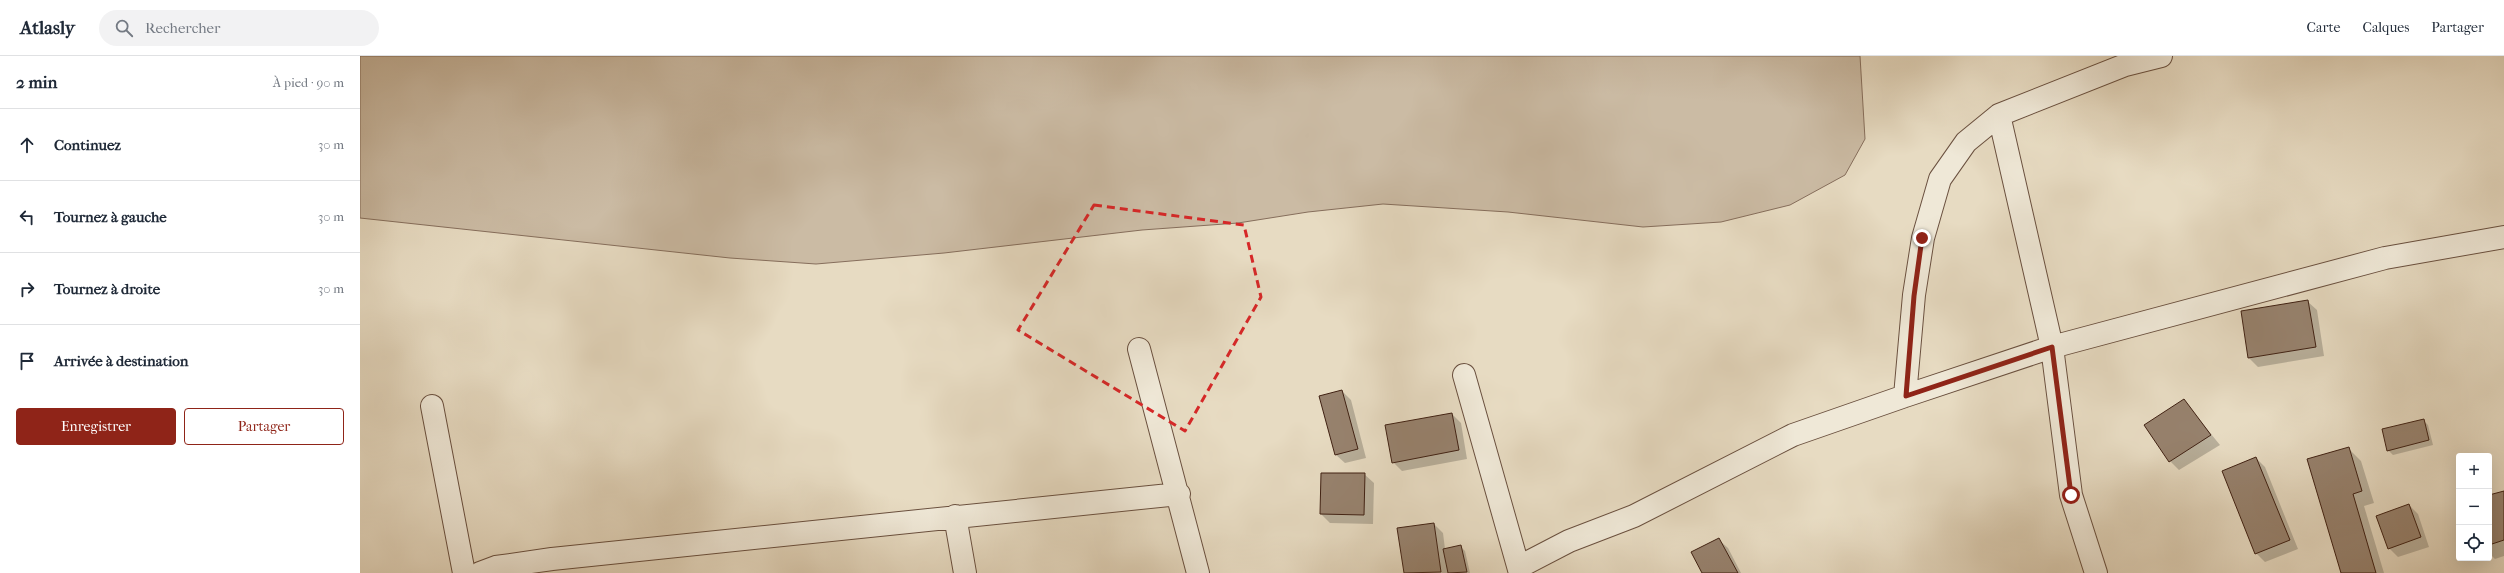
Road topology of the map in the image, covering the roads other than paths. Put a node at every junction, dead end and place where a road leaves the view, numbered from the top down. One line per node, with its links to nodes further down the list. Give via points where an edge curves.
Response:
1 (2161, 56): 2 (street, via 2126,65)
2 (1998, 115): 4 (street); 7 (street, via 1966,142 1940,179 1922,238 1914,296)
3 (2504, 237): 4 (street, via 2385,258)
4 (2052, 347): 7 (street); 16 (street, via 2071,495)
5 (1139, 350): 9 (street)
6 (1464, 375): 11 (street)
7 (1906, 396): 11 (street, via 1793,435 1634,516 1569,541)
8 (432, 406): 12 (street)
9 (1179, 494): 10 (street); 15 (street)
10 (954, 516): 13 (street, via 552,559 496,566); 14 (street)
11 (1519, 570)
12 (464, 573)
13 (480, 573)
14 (966, 573)
15 (1198, 573)
16 (2096, 573)

